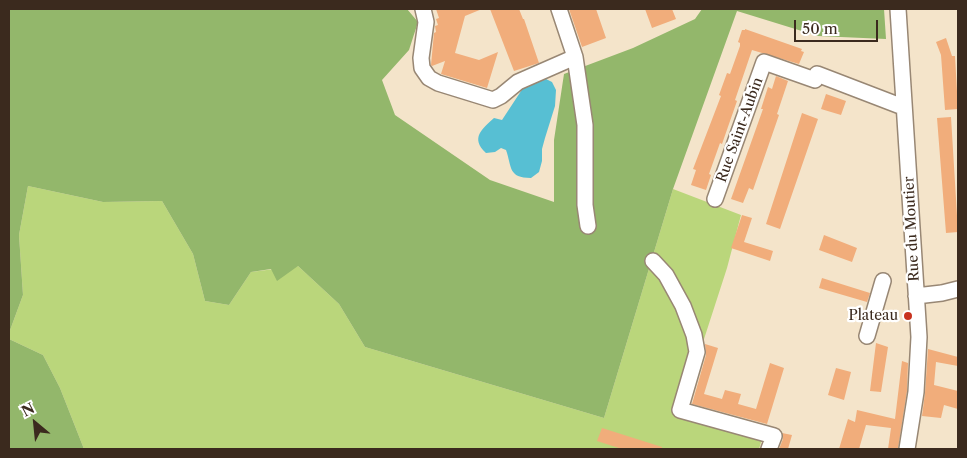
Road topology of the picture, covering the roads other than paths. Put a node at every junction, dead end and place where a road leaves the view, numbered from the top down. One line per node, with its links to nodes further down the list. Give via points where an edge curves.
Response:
1 (423, 9): 4 (street, via 426,22 422,68 429,78 438,83 478,96 494,100 518,82)
2 (559, 9): 4 (street)
3 (898, 9): 5 (street, Rue du Moutier)
4 (575, 57): 7 (street, via 585,125)
5 (903, 107): 6 (street, Rue Saint-Aubin, via 817,74 815,80 764,62); 11 (street, Rue du Moutier)
6 (715, 199)
7 (588, 226)
8 (653, 261): 13 (street, via 666,275 694,335 697,352 680,410)
9 (882, 282): 12 (street)
10 (958, 289): 11 (street)
11 (916, 296): 14 (street, Rue du Moutier, via 918,372)
12 (867, 336)
13 (772, 443)
14 (907, 449)

